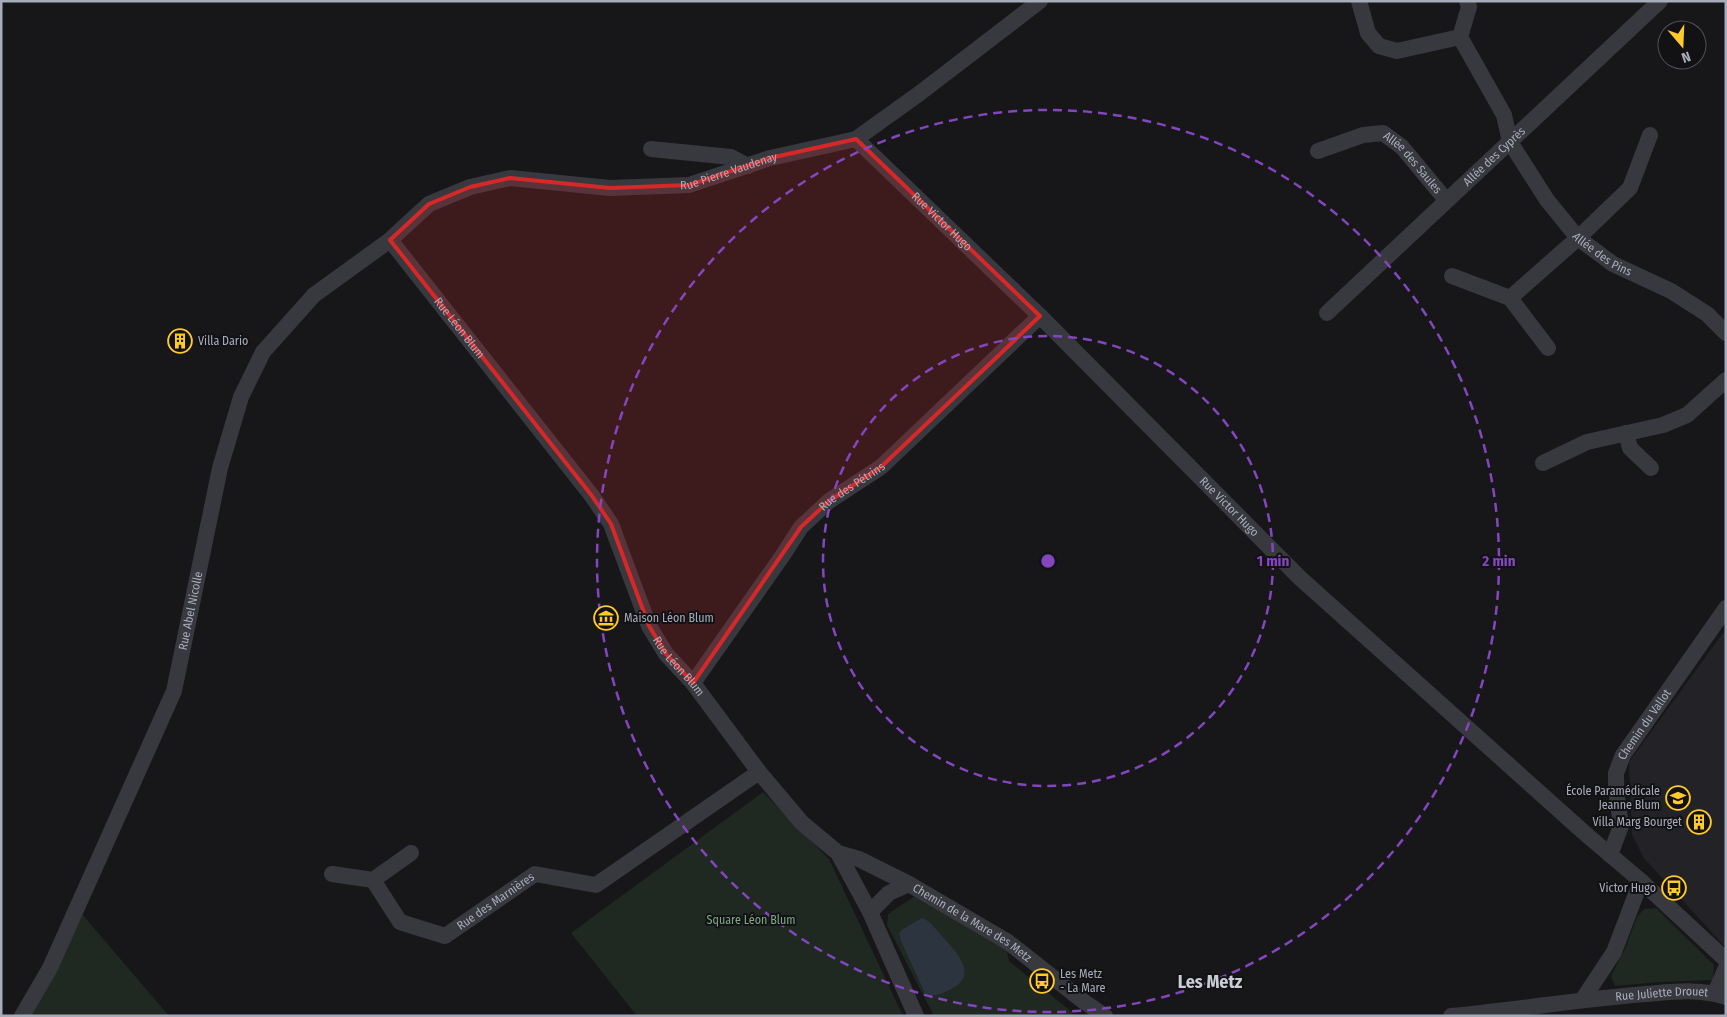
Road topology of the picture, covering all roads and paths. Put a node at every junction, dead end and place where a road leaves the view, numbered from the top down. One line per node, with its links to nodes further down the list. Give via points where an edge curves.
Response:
1 (1040, 1): 7 (street, Rue Pierre Vaudenay)
2 (1359, 1): 5 (street, via 1368,33 1379,46 1397,51)
3 (1467, 1): 5 (street)
4 (1660, 1): 8 (street, Allée des Cyprès)
5 (1460, 37): 8 (street, via 1504,115)
6 (1650, 135): 13 (street, via 1630,188)
7 (856, 139): 11 (street, Rue Pierre Vaudenay); 18 (street, Rue Victor Hugo)
8 (1510, 142): 12 (street, Allée des Cyprès); 13 (street, Allée des Pins, via 1547,200)
9 (651, 149): 11 (street, via 732,157)
10 (1318, 151): 12 (street, Allée des Saules, via 1363,135 1382,134 1402,147)
11 (748, 166): 14 (street, Rue Pierre Vaudenay, via 689,185 610,188 510,178 470,187 428,204)
12 (1446, 200): 17 (street, Allée des Cyprès)
13 (1578, 238): 16 (street); 19 (street, Allée des Pins, via 1613,264 1693,305)
14 (390, 240): 26 (street, Rue Léon Blum, via 592,496 610,524 649,626 666,654); 41 (street, Rue Abel Nicolle, via 314,295 263,352 241,398 220,468 174,691 50,968)
15 (1452, 276): 16 (street)
16 (1510, 298): 20 (street)
17 (1327, 313)
18 (1040, 316): 26 (street, Rue des Pétrins, via 881,467 829,501 801,527); 30 (street, Rue Victor Hugo, via 1300,578)
19 (1726, 333)
20 (1548, 348)
21 (1726, 380): 22 (street, via 1687,415 1663,425)
22 (1626, 433): 23 (street, via 1587,442); 24 (street, via 1630,448)
23 (1543, 463)
24 (1650, 468)
25 (1726, 608): 30 (street, Chemin du Vallot, via 1623,755 1616,773 1621,826)
26 (693, 683): 27 (street, Rue Léon Blum)
27 (759, 772): 29 (street, Rue Léon Blum, via 802,823); 32 (street, Rue des Marnières, via 596,885 535,874 445,936 400,922)
28 (411, 853): 32 (street)
29 (838, 854): 34 (street, Chemin de la Mare des Metz, via 859,859); 35 (street, Rue Léon Blum)
30 (1610, 855): 33 (street, Rue Victor Hugo)
31 (332, 874): 32 (street)
32 (373, 880)
33 (1642, 881): 36 (street, Rue Victor Hugo); 40 (street, via 1614,952)
34 (909, 884): 35 (street, Chemin de la Mare des Metz, via 889,893); 39 (street, Chemin de la Mare des Metz, via 1008,942)
35 (870, 912): 42 (street, Rue Léon Blum)
36 (1726, 960)
37 (1726, 968): 38 (street, Rue Juliette Drouet)
38 (1720, 995): 40 (street, Rue Juliette Drouet, via 1678,992)
39 (1084, 1008): 43 (street, Chemin de la Mare des Metz)
40 (1583, 1008): 44 (street, Rue Juliette Drouet)
41 (22, 1016)
42 (916, 1016)
43 (1105, 1016)
44 (1451, 1016)

